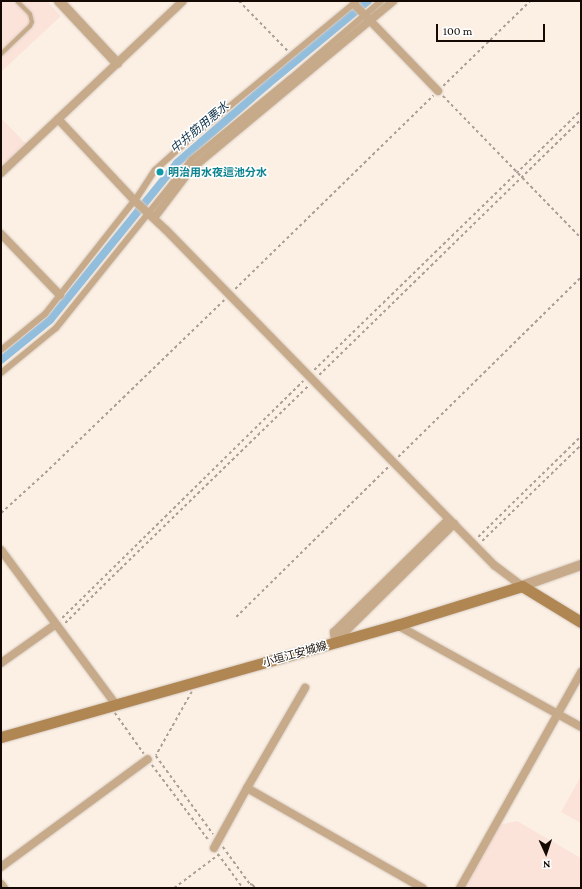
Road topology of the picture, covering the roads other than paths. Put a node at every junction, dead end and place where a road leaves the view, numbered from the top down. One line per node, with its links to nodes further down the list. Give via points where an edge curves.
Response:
1 (17, 1): 9 (lane, via 30,14 32,22)
2 (58, 1): 10 (street)
3 (183, 1): 10 (street)
4 (381, 1): 7 (street)
5 (393, 1): 8 (street)
6 (356, 3): 7 (street); 14 (street, via 155,170)
7 (363, 13): 8 (street); 15 (street, via 297,73 191,160)
8 (370, 20): 11 (street); 15 (street, via 191,169)
9 (1, 54)
10 (117, 63): 12 (street)
11 (438, 91)
12 (58, 119): 13 (street); 14 (street)
13 (1, 173)
14 (136, 202): 15 (street); 19 (street)
15 (149, 214): 21 (street, via 56,328); 22 (street)
16 (1, 226): 18 (street, via 23,250)
17 (1, 234): 18 (street)
18 (21, 255): 19 (street)
19 (60, 295): 20 (street, via 45,314)
20 (1, 350)
21 (1, 373)
22 (452, 522): 25 (street, via 494,565); 29 (street)
23 (1, 550): 28 (street)
24 (581, 565): 25 (street)
25 (522, 586): 26 (main road); 27 (main road, 小垣江安城線)
26 (581, 622)
27 (397, 625): 29 (main road, 小垣江安城線); 34 (street)
28 (58, 626): 30 (street); 33 (street)
29 (335, 642): 33 (main road, 小垣江安城線)
30 (1, 663)
31 (581, 672): 34 (street)
32 (305, 688): 38 (street)
33 (113, 706): 36 (main road, 小垣江安城線)
34 (558, 714): 35 (street); 44 (street)
35 (581, 727)
36 (1, 737)
37 (148, 759): 40 (street)
38 (246, 788): 39 (street); 43 (street)
39 (216, 847)
40 (1, 867)
41 (1, 884): 42 (street)
42 (4, 888)
43 (422, 888)
44 (460, 888)

